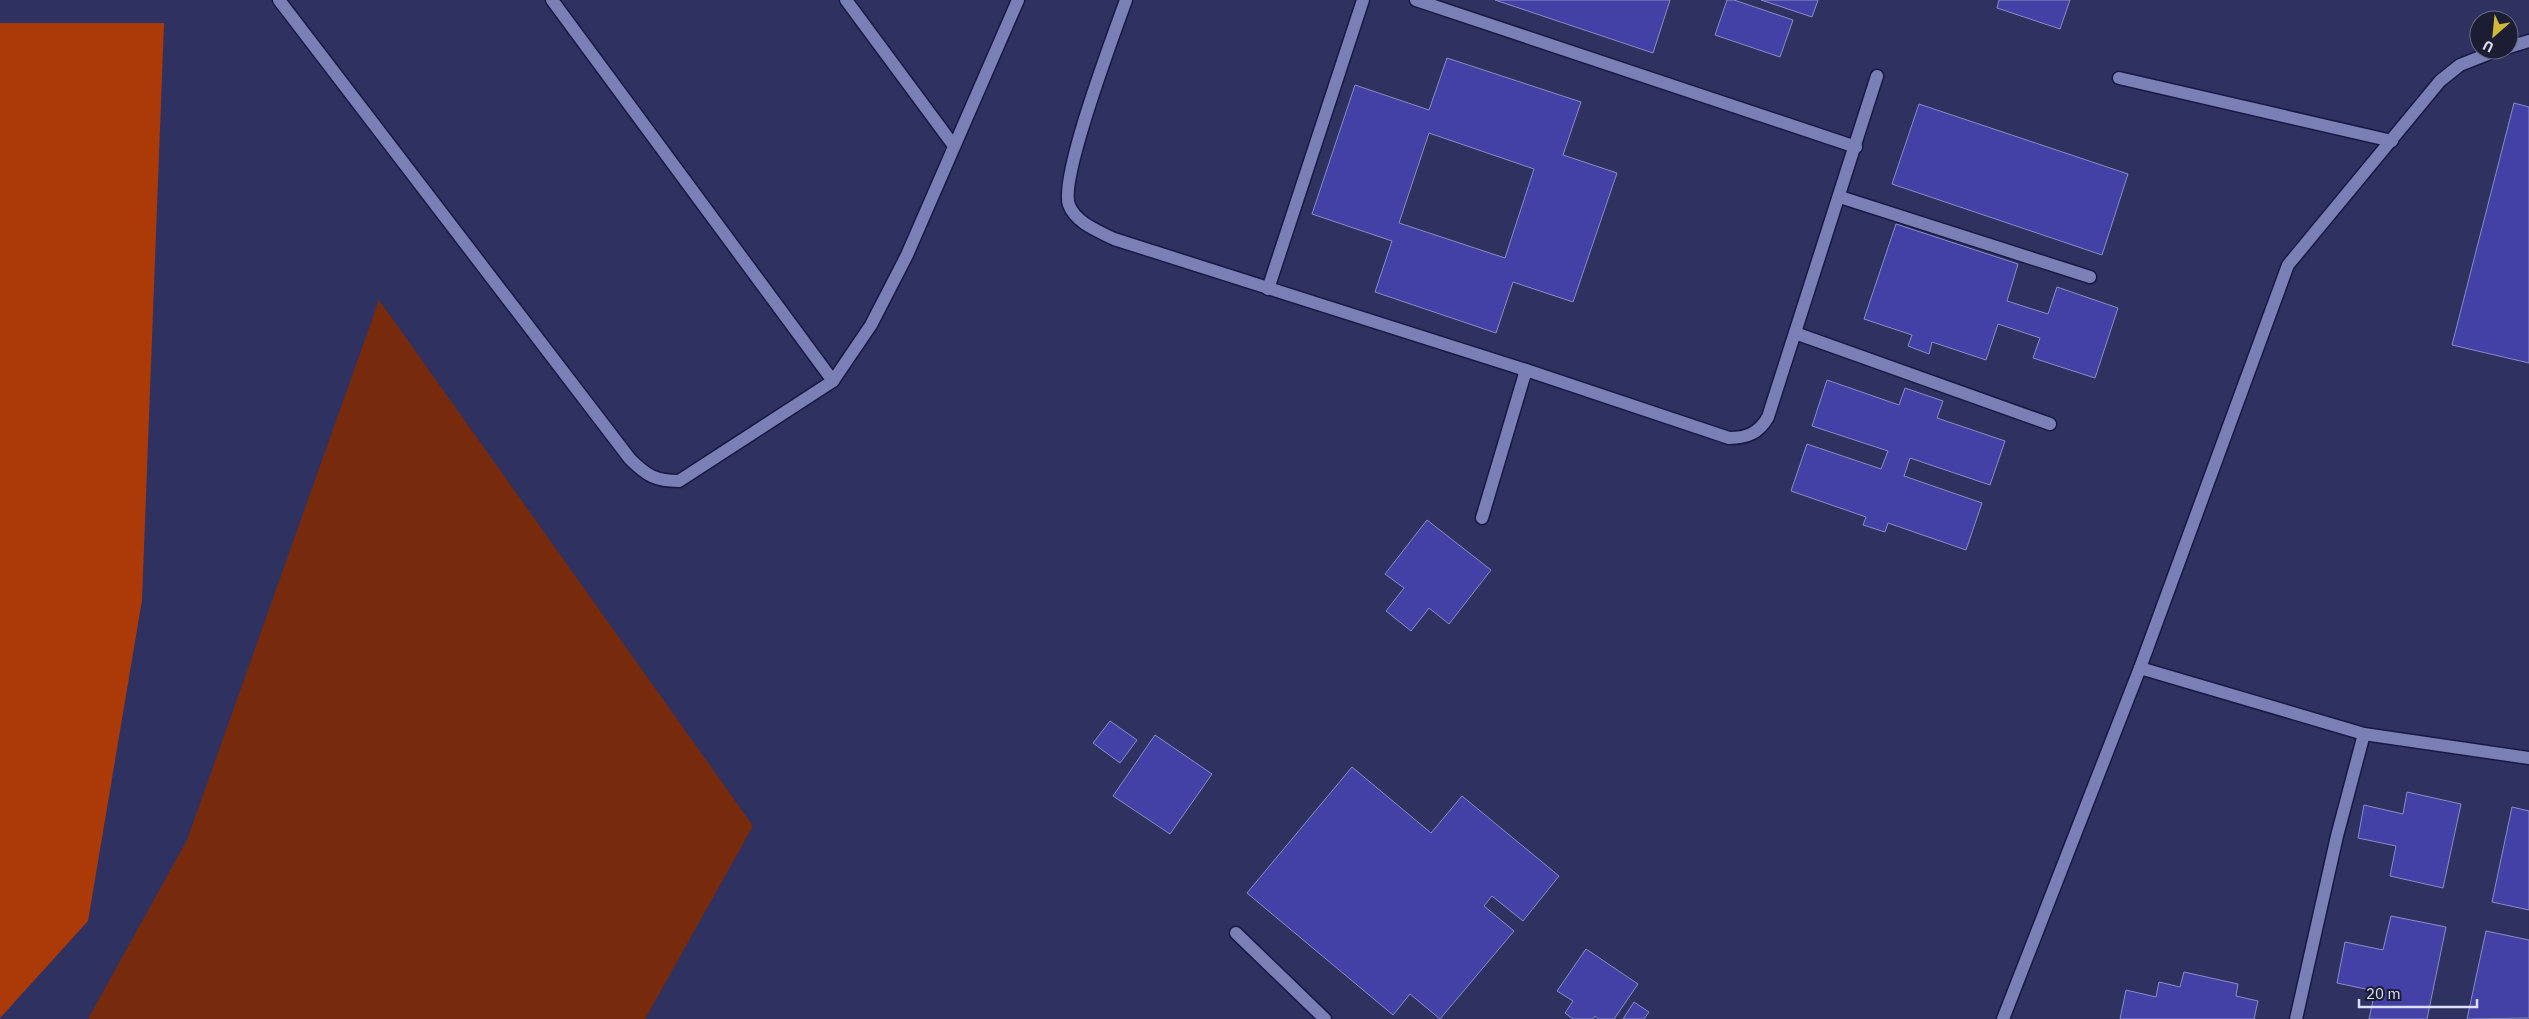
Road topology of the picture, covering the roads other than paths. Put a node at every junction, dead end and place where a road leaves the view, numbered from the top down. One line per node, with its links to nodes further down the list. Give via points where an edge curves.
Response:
1 (279, 0): 19 (street, via 624,452 643,472 662,481 679,481)
2 (552, 0): 19 (street)
3 (846, 0): 12 (street)
4 (1018, 0): 12 (street)
5 (1126, 0): 16 (street, via 1077,146 1069,179 1069,205 1084,224 1114,239)
6 (1363, 0): 16 (street)
7 (1416, 0): 13 (street)
8 (2473, 60): 11 (street, via 2460,65 2440,81)
9 (1877, 76): 13 (street)
10 (2119, 78): 11 (street)
11 (2392, 141): 22 (street, via 2288,265)
12 (954, 146): 19 (street, via 907,255 871,325)
13 (1856, 147): 14 (street)
14 (1840, 197): 15 (street); 17 (street)
15 (2090, 277)
16 (1268, 289): 18 (street)
17 (1795, 333): 18 (street, via 1764,425 1742,438 1716,435); 20 (street)
18 (1526, 370): 21 (street)
19 (833, 381)
20 (2050, 424)
21 (1482, 518)
22 (2140, 668): 23 (street); 27 (street)
23 (2364, 734): 24 (street); 28 (street, via 2337,836)
24 (2529, 758)
25 (1236, 933): 26 (street)
26 (1325, 1019)
27 (2003, 1019)
28 (2296, 1019)

